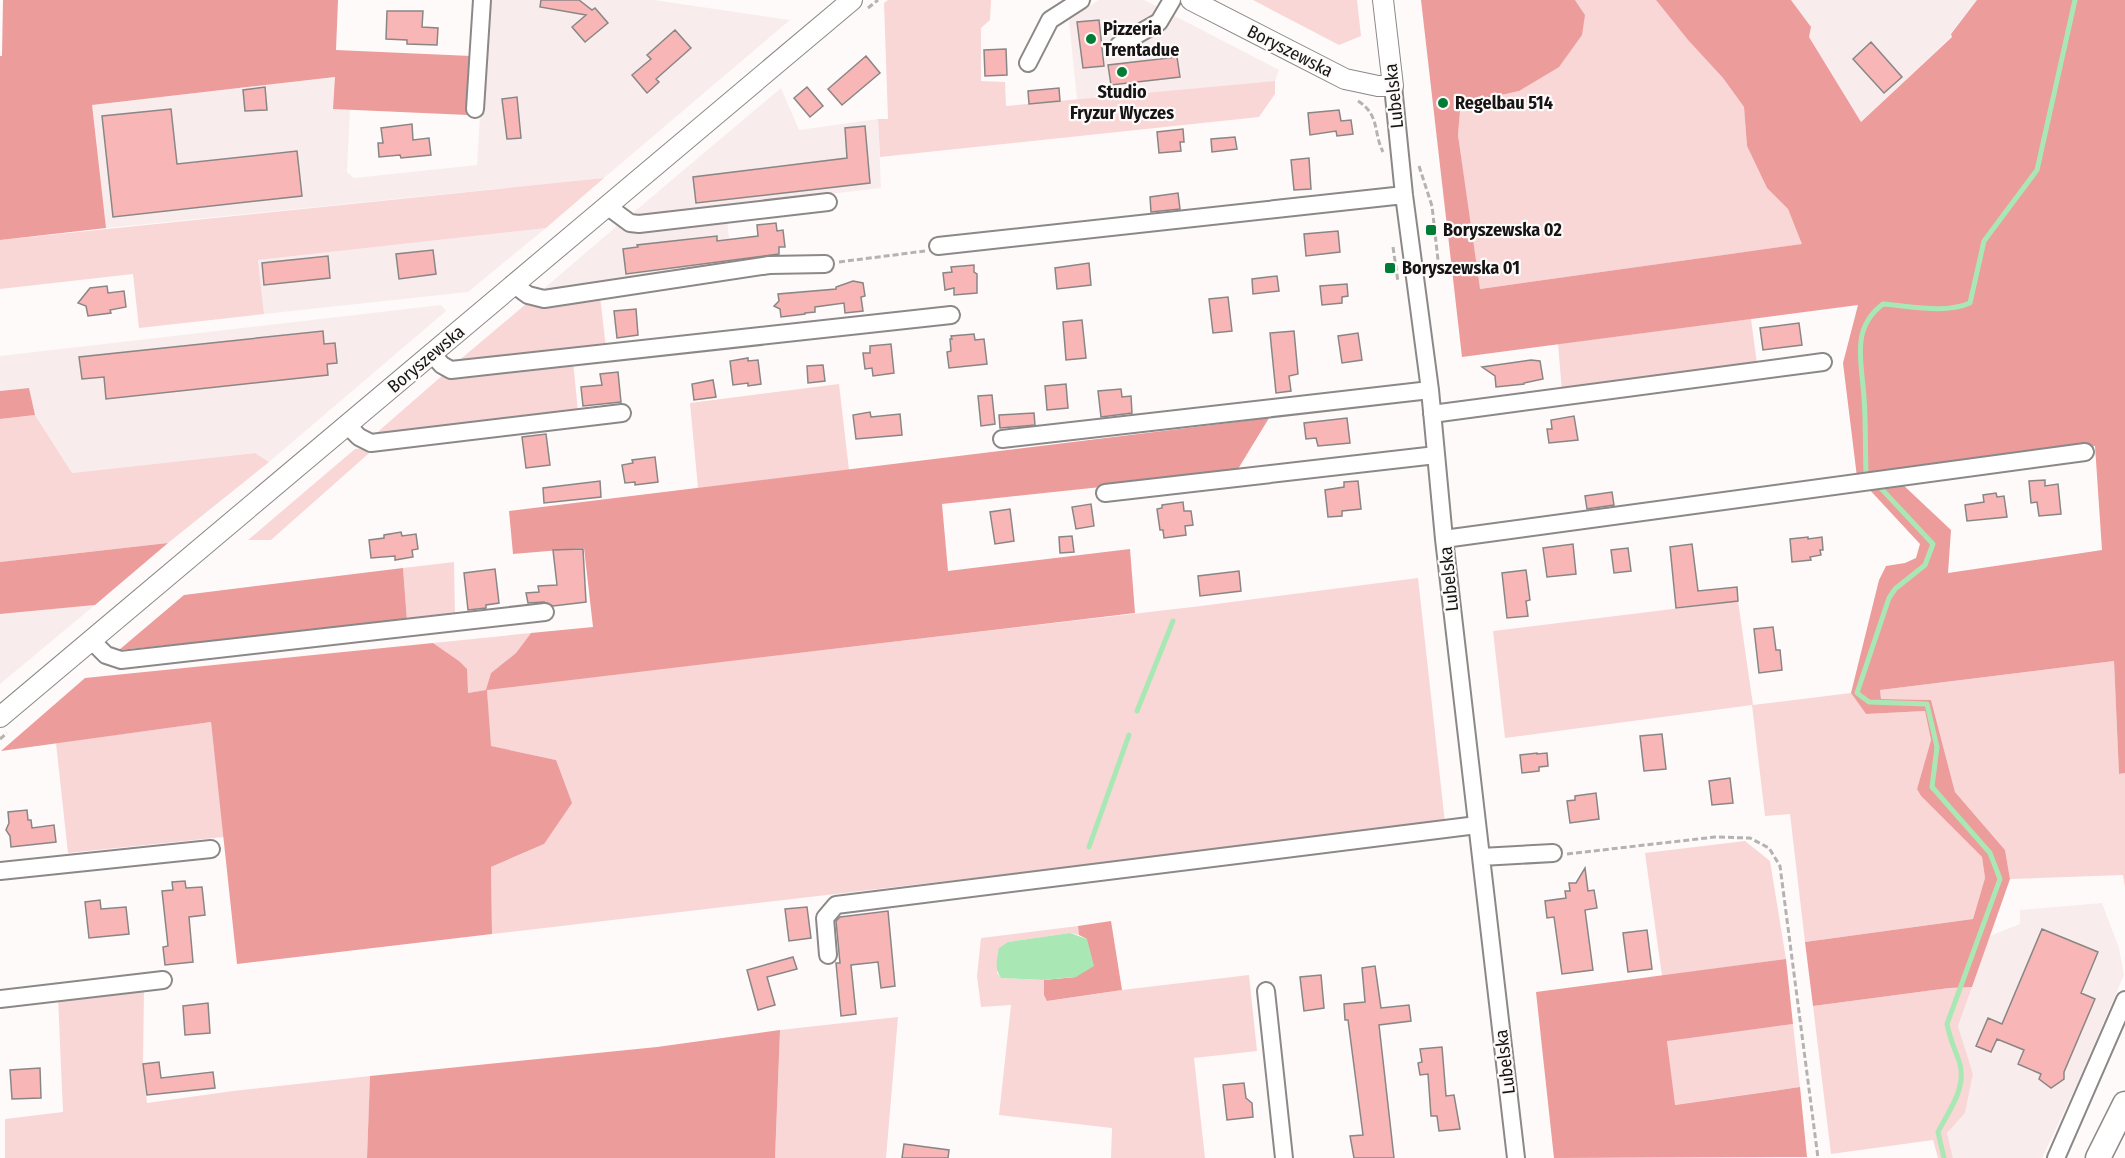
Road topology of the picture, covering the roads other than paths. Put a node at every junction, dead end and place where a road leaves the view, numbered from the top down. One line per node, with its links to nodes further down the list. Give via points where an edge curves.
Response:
1 (482, 0): 10 (street)
2 (852, 0): 13 (main road, Boryszewska)
3 (1081, 0): 8 (street, via 1050,20)
4 (1172, 0): 7 (street, via 1159,22)
5 (1191, 0): 9 (main road, Boryszewska, via 1345,79)
6 (1383, 0): 9 (main road, Lubelska)
7 (1119, 45)
8 (1028, 63)
9 (1393, 86): 11 (street, Lubelska)
10 (475, 109)
11 (1404, 195): 14 (street); 20 (street, Lubelska)
12 (828, 202): 13 (street, via 639,224)
13 (607, 206): 16 (main road, Boryszewska)
14 (938, 246)
15 (825, 264): 16 (street, via 769,265 544,299 528,295)
16 (513, 284): 18 (main road, Boryszewska)
17 (951, 315): 18 (street, via 451,370)
18 (432, 354): 23 (main road, Boryszewska)
19 (1823, 362): 22 (street)
20 (1430, 390): 22 (street, Lubelska); 24 (street)
21 (622, 413): 23 (street, via 371,443)
22 (1432, 414): 26 (street, Lubelska)
23 (347, 425): 30 (main road, Boryszewska)
24 (1002, 439)
25 (2085, 452): 28 (street)
26 (1436, 455): 27 (street); 28 (street, Lubelska)
27 (1105, 493)
28 (1444, 538): 32 (street, Lubelska)
29 (545, 612): 30 (street, via 121,660 106,655)
30 (91, 640): 31 (main road, Boryszewska)
31 (0, 717)
32 (1477, 825): 35 (street, Lubelska); 37 (street, via 836,905 825,918)
33 (211, 849): 36 (street)
34 (1553, 853): 35 (street)
35 (1481, 857): 44 (street, Lubelska)
36 (0, 871)
37 (828, 955)
38 (162, 980): 40 (street)
39 (1266, 991): 43 (street)
40 (0, 999)
41 (2125, 1000): 45 (street)
42 (2125, 1104): 46 (highway)
43 (1284, 1158)
44 (1516, 1158)
45 (2056, 1158)
46 (2098, 1158)

